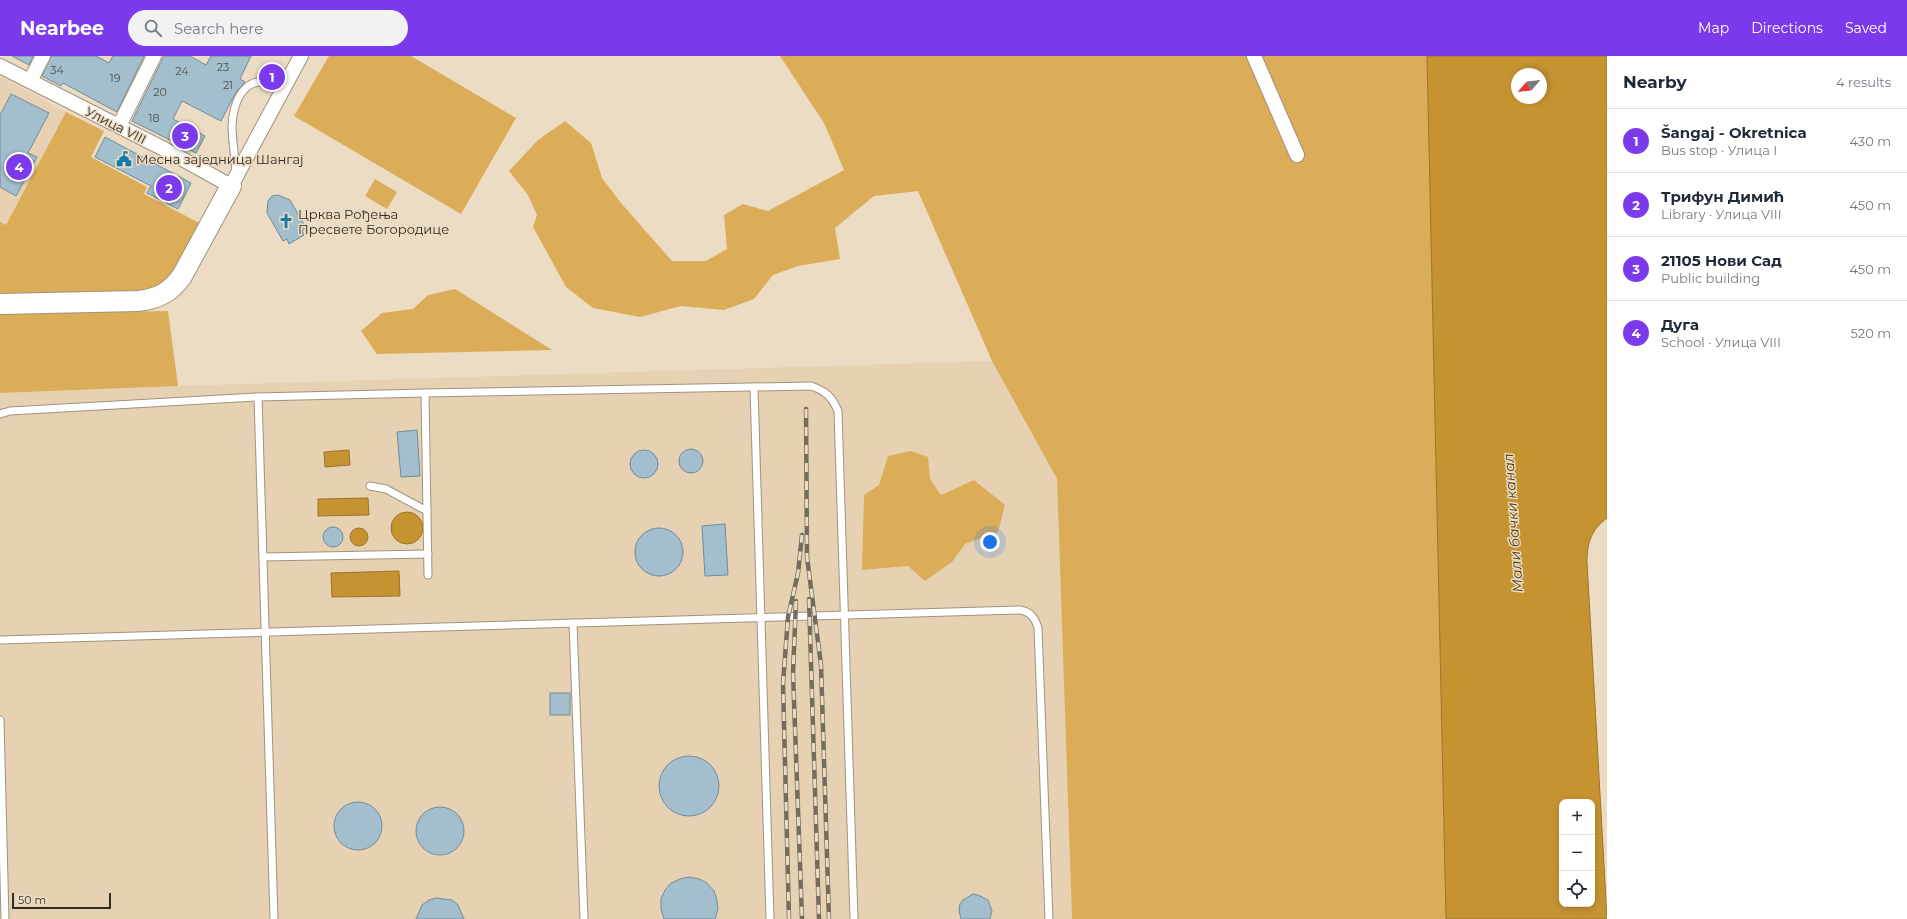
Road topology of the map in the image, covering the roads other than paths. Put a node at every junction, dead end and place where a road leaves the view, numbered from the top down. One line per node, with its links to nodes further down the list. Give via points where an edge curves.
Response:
1 (43, 56): 6 (street)
2 (154, 56): 8 (street)
3 (301, 56): 7 (street)
4 (1254, 56): 9 (street)
5 (0, 66): 6 (street, Улица VIII)
6 (30, 81): 8 (street, Улица VIII)
7 (282, 91): 10 (street); 10 (lane, via 272,83 257,81 249,85 242,94 234,111 232,125)
8 (119, 126): 10 (street, Улица VIII)
9 (1298, 155)
10 (234, 180): 11 (street, via 182,276 174,287 162,295 152,300 138,301)
11 (0, 304)
12 (754, 388): 13 (lane); 21 (lane, via 811,386 823,390 833,399 838,411); 22 (lane)
13 (425, 393): 14 (lane); 17 (lane)
14 (258, 397): 15 (lane, via 10,411); 19 (lane)
15 (0, 414)
16 (370, 486): 17 (lane, via 386,490)
17 (427, 511): 18 (lane)
18 (428, 554): 19 (lane); 20 (lane)
19 (263, 557): 24 (lane)
20 (428, 575)
21 (844, 615): 22 (lane); 31 (lane); 32 (lane, via 1020,610 1028,612 1035,620 1038,628)
22 (761, 618): 23 (lane); 30 (lane)
23 (572, 623): 24 (lane); 29 (lane)
24 (265, 632): 25 (lane); 28 (lane)
25 (0, 640)
26 (0, 720): 27 (lane)
27 (5, 919)
28 (274, 919)
29 (584, 919)
30 (770, 919)
31 (854, 919)
32 (1049, 919)

